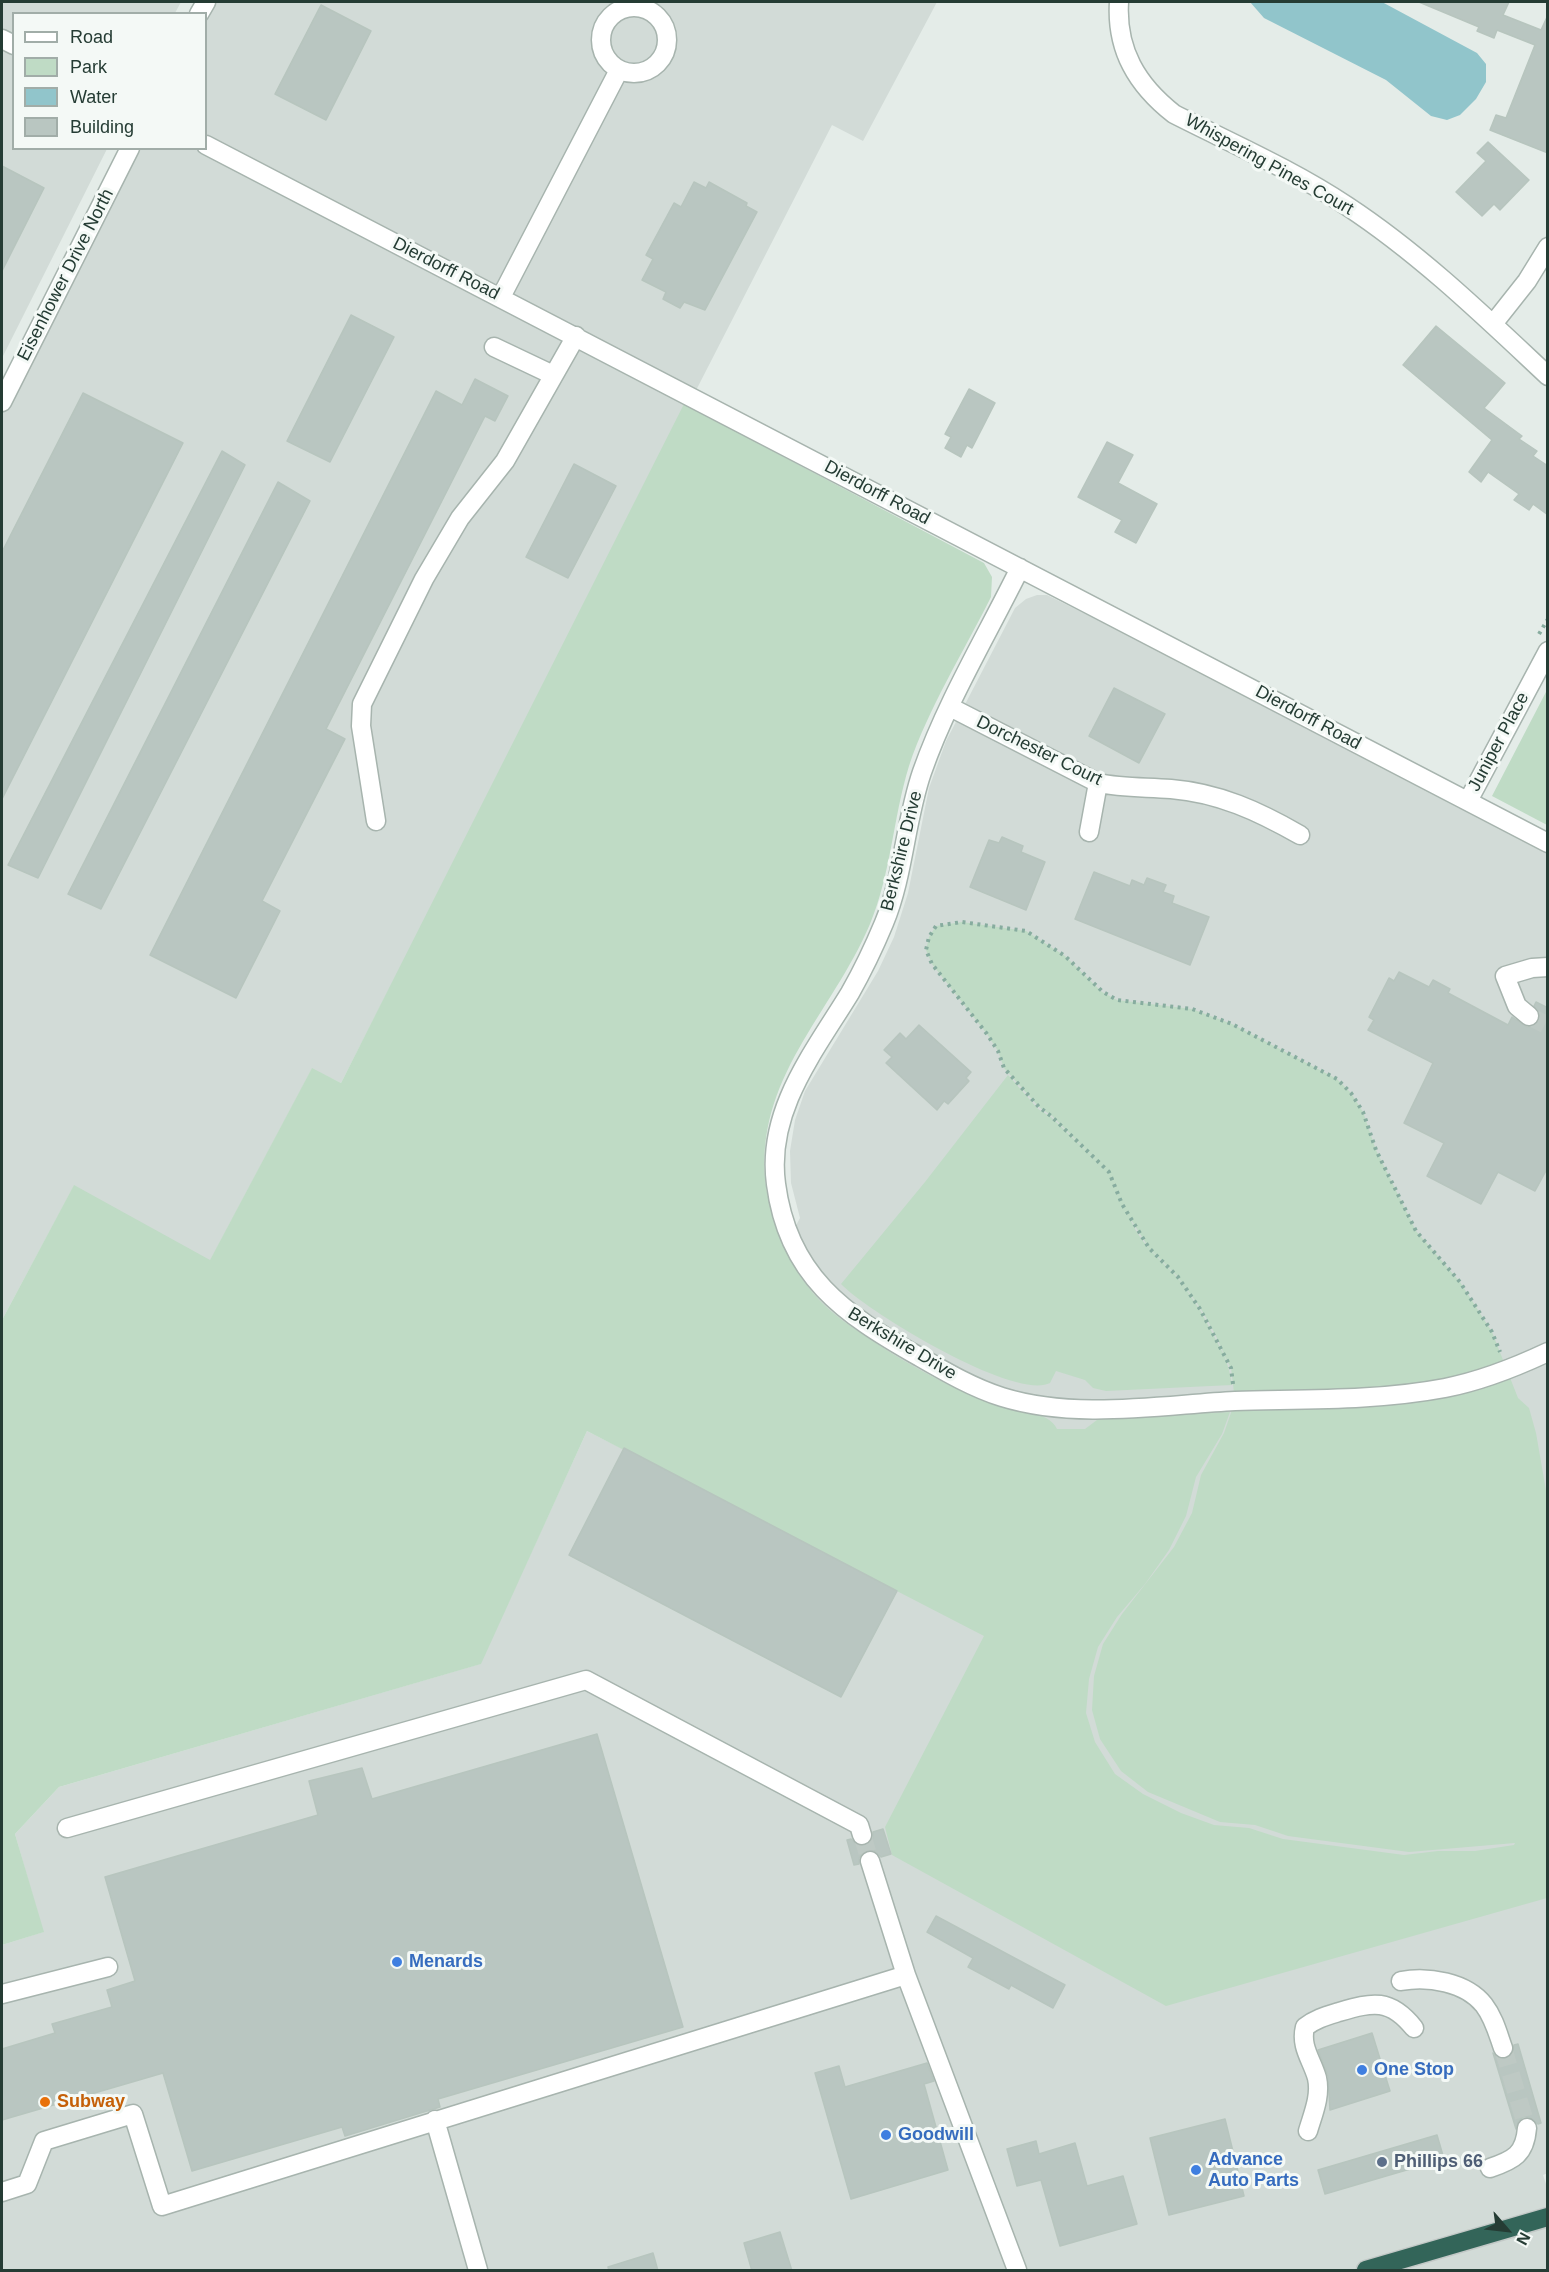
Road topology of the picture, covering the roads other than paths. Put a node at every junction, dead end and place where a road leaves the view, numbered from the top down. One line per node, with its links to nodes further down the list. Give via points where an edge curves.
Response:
1 (1119, 2): 7 (street, Whispering Pines Court, via 1120,38 1126,58 1161,104 1345,205 1409,251)
2 (619, 70): 6 (street)
3 (207, 146): 6 (street, Dierdorff Road)
4 (129, 150): 12 (street, Eisenhower Drive North)
5 (1548, 247): 7 (street)
6 (501, 297): 8 (street, Dierdorff Road)
7 (1493, 324): 11 (street, Whispering Pines Court)
8 (576, 336): 10 (street); 13 (street, Dierdorff Road)
9 (494, 347): 10 (street)
10 (553, 375): 18 (street, via 505,461 460,518 424,579 362,704 361,726)
11 (1548, 376)
12 (2, 402)
13 (1020, 568): 15 (street, Berkshire Drive); 17 (street, Dierdorff Road)
14 (1548, 651): 17 (street, Juniper Place)
15 (951, 707): 16 (street, Dorchester Court); 24 (street, Berkshire Drive, via 911,806 897,883 882,927 852,990 790,1094 777,1131 776,1184 789,1236 807,1271 839,1306 870,1329 944,1371 1000,1397 1061,1408 1409,1395 1480,1380)
16 (1098, 783): 19 (street); 20 (street, Dorchester Court, via 1121,788 1173,789 1228,799)
17 (1468, 801): 21 (street, Dierdorff Road)
18 (376, 821)
19 (1089, 832)
20 (1299, 835)
21 (1548, 843)
22 (1548, 967): 23 (street, via 1505,976 1517,1006)
23 (1529, 1016)
24 (1548, 1352)
25 (67, 1828): 26 (street, via 586,1680 859,1825)
26 (862, 1835)
27 (870, 1861): 29 (street)
28 (108, 1967): 31 (street)
29 (906, 1975): 34 (street, via 618,2067); 41 (street)
30 (1401, 1982): 33 (street, via 1437,1980 1472,1995 1493,2021)
31 (2, 1994)
32 (1414, 2028): 36 (street, via 1393,2008 1372,2004 1313,2020 1305,2027 1304,2044 1317,2080 1318,2096)
33 (1503, 2048)
34 (435, 2120): 38 (street, via 162,2206 133,2114 44,2141 27,2184); 40 (street)
35 (1527, 2128): 37 (street, via 1521,2153)
36 (1308, 2131)
37 (1490, 2168)
38 (2, 2192)
39 (1548, 2217): 42 (highway)
40 (478, 2271)
41 (1017, 2271)
42 (1366, 2271)

